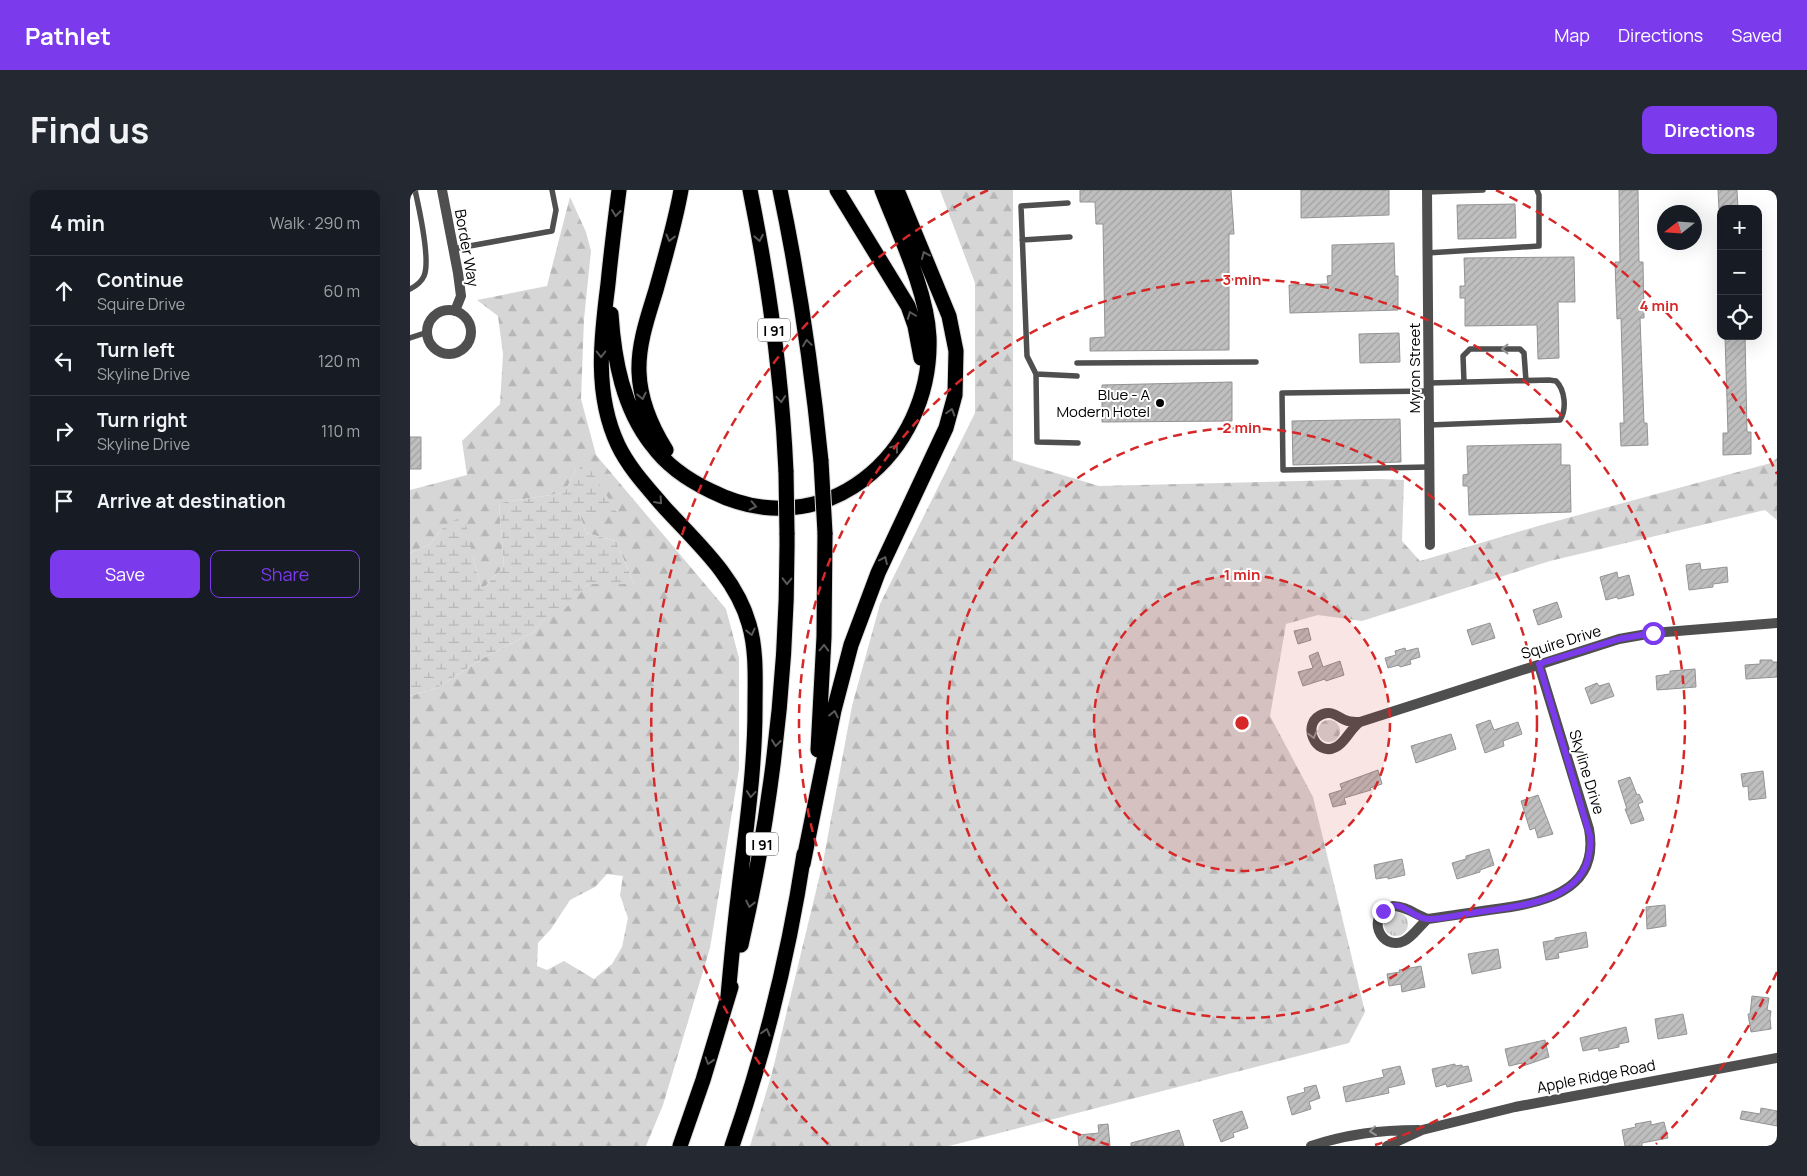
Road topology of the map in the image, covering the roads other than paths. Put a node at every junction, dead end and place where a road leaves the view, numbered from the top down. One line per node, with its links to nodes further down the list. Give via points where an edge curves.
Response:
1 (415, 190): 20 (lane, via 426,258 424,275 417,286)
2 (442, 190): 18 (street, Border Way)
3 (552, 190): 18 (lane, via 556,210 552,232)
4 (619, 190): 15 (highway, one-way to 15)
5 (681, 190): 35 (highway, one-way to 35, via 644,330 639,374 646,412 660,441 679,466)
6 (750, 190): 42 (highway, I 91, one-way to 42, bridge, via 777,354 786,472 784,644 772,778 758,866)
7 (780, 190): 40 (highway, I 91, one-way to 7, bridge, via 821,710 824,532 814,390)
8 (836, 190): 32 (highway, one-way to 8, via 918,400 921,375 915,326 908,306)
9 (882, 190): 32 (highway, via 921,294 928,324 926,376)
10 (897, 190): 40 (highway, one-way to 10, via 834,710 851,645 878,573 946,428 955,395 956,351 949,316)
11 (1483, 190): 13 (lane)
12 (1537, 190): 19 (lane, via 1539,246)
13 (1427, 191): 19 (street, Myron Street)
14 (1068, 203): 17 (lane, via 1021,206)
15 (613, 236): 35 (highway, via 612,333 627,398 640,427 660,455 682,475); 42 (highway, one-way to 42, via 601,357 603,394 613,433 641,480 730,582 747,615 754,644 753,769)
16 (1070, 237): 17 (lane)
17 (1022, 240): 26 (lane, via 1026,356)
18 (453, 249): 21 (street, Border Way, via 461,296)
19 (1427, 253): 30 (street, Myron Street)
20 (410, 289)
21 (455, 311): 22 (street, via 442,311 436,315); 22 (street, via 462,314 470,326 469,341 459,352 452,354 438,350)
22 (428, 332): 23 (lane)
23 (410, 338)
24 (1256, 362): 25 (lane)
25 (1077, 363)
26 (1036, 374): 27 (lane); 33 (lane, via 1037,442)
27 (1077, 376)
28 (1526, 381): 29 (lane); 29 (lane, one-way to 29, via 1524,353 1520,350 1470,349 1463,356); 31 (lane, via 1549,380 1560,385 1563,416 1560,420)
29 (1464, 382): 30 (lane)
30 (1429, 387): 31 (street, Myron Street); 34 (lane, via 1282,393 1283,470)
31 (1429, 424): 34 (street, Myron Street)
32 (907, 430): 35 (highway, one-way to 32, via 736,502 764,508 792,508 826,500 870,476 888,458)
33 (1078, 443)
34 (1429, 467): 36 (street, Myron Street)
35 (707, 490)
36 (1430, 545)
37 (1777, 623): 38 (street, Squire Drive, via 1639,635)
38 (1539, 664): 39 (street, Squire Drive); 41 (street, Skyline Drive, via 1589,829 1590,851 1585,869 1571,886 1535,903)
39 (1360, 722): 39 (street, one-way to 39, via 1322,714 1313,722 1312,739 1321,747 1332,749 1342,743)
40 (803, 864): 47 (highway, I 91, one-way to 40, via 776,997)
41 (1428, 919): 41 (street, via 1393,906 1383,911 1377,922 1384,939 1402,942)
42 (728, 996): 46 (highway, I 91, one-way to 46)
43 (1777, 1058): 44 (street, Apple Ridge Road, via 1561,1097)
44 (1422, 1130): 45 (street, Apple Ridge Road, one-way to 45, via 1390,1129 1356,1134); 49 (street, Apple Ridge Road)
45 (1336, 1142): 48 (street, Apple Ridge Road)
46 (680, 1146)
47 (732, 1146)
48 (1312, 1146)
49 (1387, 1146)

